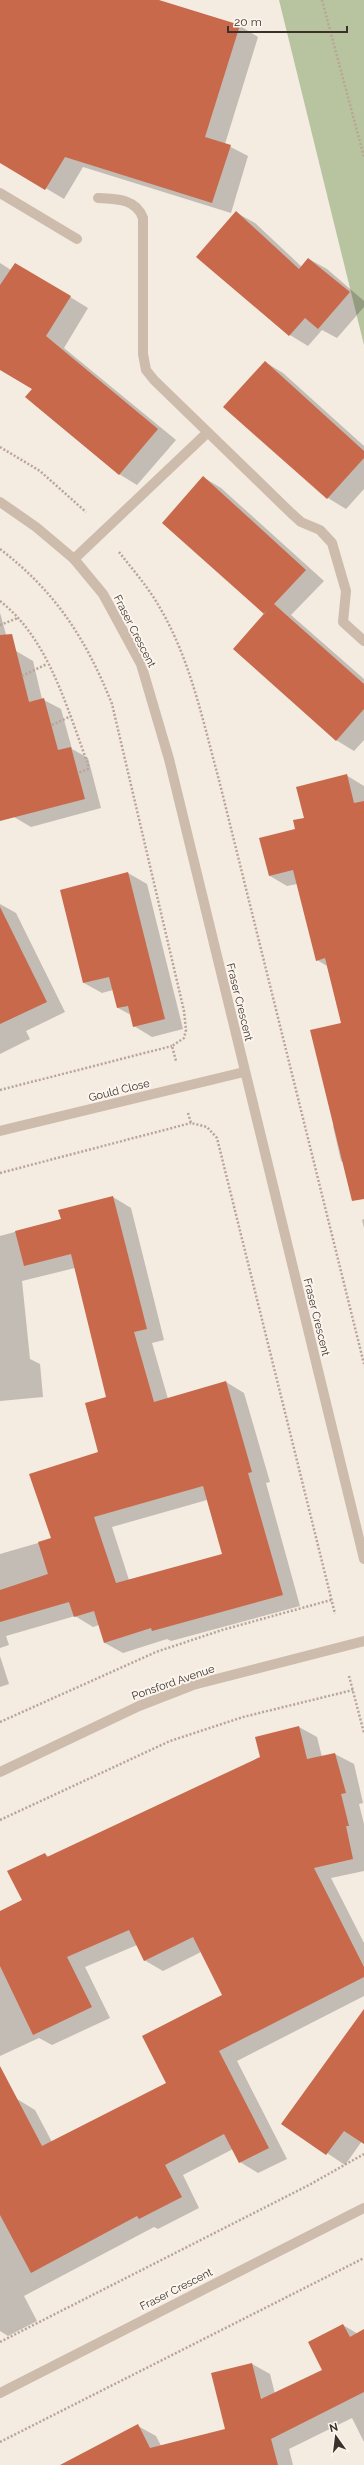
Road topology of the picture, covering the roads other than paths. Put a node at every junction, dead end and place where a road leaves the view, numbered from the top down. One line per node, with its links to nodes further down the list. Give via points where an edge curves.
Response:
1 (0, 193): 3 (street)
2 (98, 198): 4 (street, via 123,199 141,212 143,354 146,370)
3 (77, 239)
4 (207, 433): 6 (street); 7 (street, via 301,522 328,536 346,591 343,622)
5 (0, 502): 6 (street, Fraser Crescent, via 36,527)
6 (74, 560): 8 (street, Fraser Crescent, via 103,594 141,664 169,759)
7 (364, 641)
8 (244, 1072): 9 (street, Gould Close); 10 (street, Fraser Crescent)
9 (0, 1131)
10 (364, 1559)
11 (364, 1641): 12 (street, Ponsford Avenue, via 193,1685 139,1706)
12 (0, 1772)
13 (364, 2208): 14 (street, Fraser Crescent)
14 (0, 2393)

